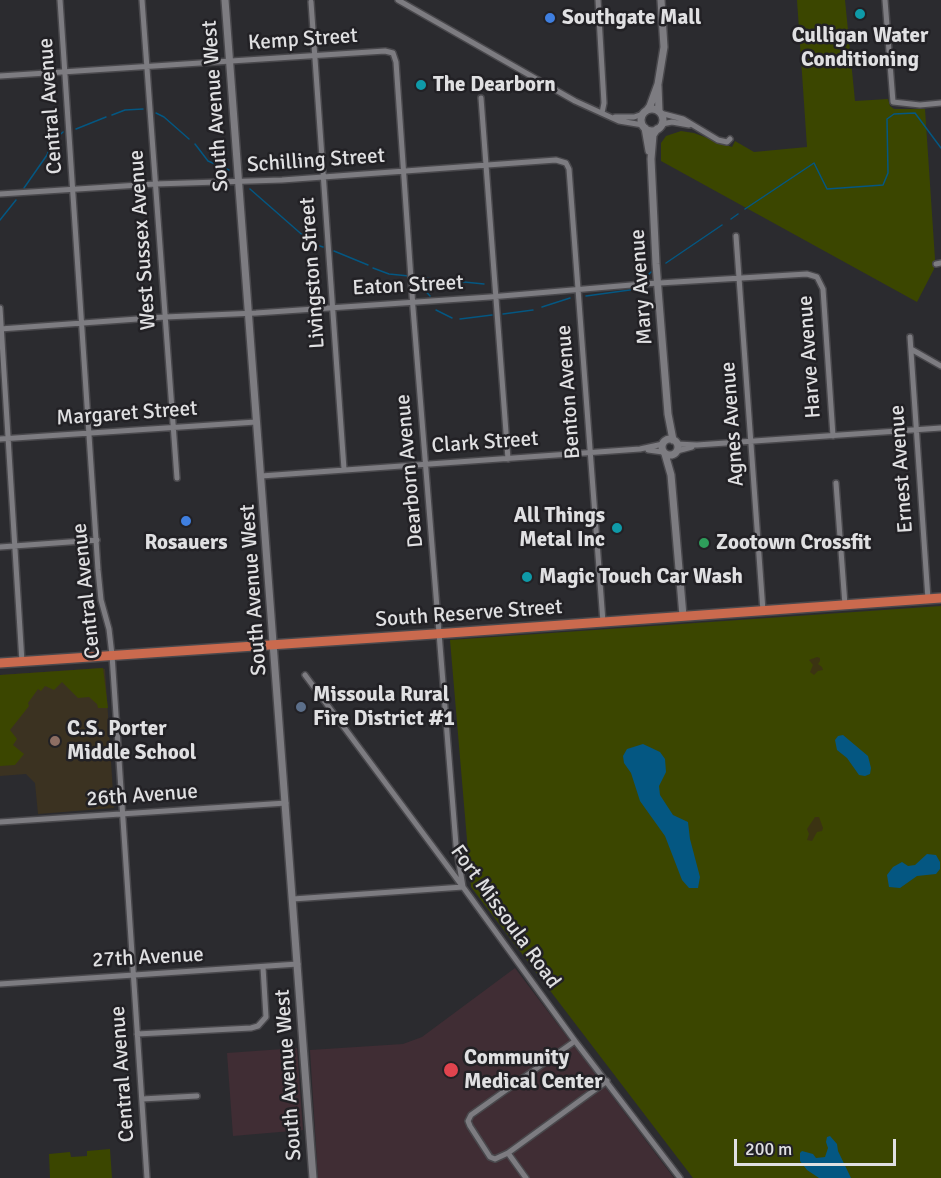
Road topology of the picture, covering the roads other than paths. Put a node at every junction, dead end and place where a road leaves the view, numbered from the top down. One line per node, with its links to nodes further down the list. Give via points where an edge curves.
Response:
1 (60, 0): 13 (street, Central Avenue)
2 (142, 0): 12 (street, West Sussex Avenue)
3 (225, 0): 11 (street, South Avenue West)
4 (398, 0): 20 (street)
5 (598, 0): 20 (street)
6 (885, 0): 17 (street, via 893,102)
7 (661, 1): 15 (street, via 664,47)
8 (311, 2): 10 (street, Livingston Street)
9 (393, 53): 10 (street, Kemp Street); 28 (street, Dearborn Avenue)
10 (315, 56): 11 (street, Kemp Street); 29 (street, Livingston Street)
11 (230, 62): 12 (street, Kemp Street); 30 (street, South Avenue West)
12 (147, 68): 13 (street, Kemp Street); 31 (street, West Sussex Avenue)
13 (65, 72): 14 (street, Kemp Street); 32 (street, Central Avenue)
14 (0, 76)
15 (658, 81): 18 (street); 19 (street)
16 (481, 98): 27 (street)
17 (941, 103)
18 (645, 112): 19 (street); 20 (street, via 630,118); 22 (street)
19 (660, 112): 21 (street); 23 (street)
20 (602, 113): 22 (street)
21 (691, 125): 23 (street, via 672,122); 24 (street, via 717,141)
22 (644, 126): 23 (street, via 651,130); 25 (street, Mary Avenue)
23 (660, 127): 25 (street, Mary Avenue, via 653,135)
24 (730, 139)
25 (651, 159): 37 (street, Mary Avenue)
26 (563, 161): 27 (street, Schilling Street); 38 (street, Benton Avenue, via 569,170)
27 (485, 165): 28 (street, Schilling Street); 39 (street)
28 (404, 172): 29 (street, Schilling Street); 40 (street, Dearborn Avenue)
29 (323, 177): 30 (street, Schilling Street); 41 (street, Livingston Street)
30 (239, 182): 31 (street, Schilling Street); 43 (street, South Avenue West)
31 (155, 184): 32 (street, Schilling Street); 44 (street, West Sussex Avenue)
32 (74, 191): 33 (street, Schilling Street); 45 (street, Central Avenue)
33 (0, 194)
34 (736, 236): 35 (street, Agnes Avenue)
35 (740, 277): 36 (street, Eaton Street, via 802,273); 37 (street, Eaton Street); 58 (street, Agnes Avenue)
36 (817, 277): 55 (street, Harve Avenue, via 824,289)
37 (658, 283): 38 (street, Eaton Street); 59 (street, Mary Avenue)
38 (577, 290): 39 (street, Eaton Street); 60 (street, Benton Avenue)
39 (496, 297): 40 (street, Eaton Street); 61 (street)
40 (413, 303): 41 (street, Eaton Street); 62 (street, Dearborn Avenue)
41 (333, 307): 43 (street, Eaton Street); 63 (street, Livingston Street)
42 (0, 308): 46 (street)
43 (248, 314): 44 (street, Eaton Street); 50 (street, South Avenue West)
44 (165, 317): 45 (street, Eaton Street); 51 (street, West Sussex Avenue)
45 (81, 324): 46 (street, Eaton Street); 54 (street, Central Avenue)
46 (1, 329): 56 (street)
47 (910, 337): 48 (street, Ernest Avenue)
48 (911, 349): 49 (street); 53 (street, Ernest Avenue)
49 (941, 366)
50 (256, 422): 51 (street, Margaret Street); 64 (street, South Avenue West)
51 (172, 428): 54 (street, Margaret Street); 65 (street, West Sussex Avenue)
52 (941, 428): 53 (street)
53 (916, 430): 55 (street); 71 (street, Ernest Avenue)
54 (89, 433): 56 (street, Margaret Street); 67 (street, Central Avenue)
55 (832, 436): 58 (street)
56 (8, 439): 57 (street, Margaret Street); 68 (street)
57 (0, 440)
58 (751, 441): 59 (street); 73 (street, Agnes Avenue)
59 (670, 447): 60 (street, Clark Street); 74 (street, Mary Avenue)
60 (590, 452): 61 (street, Clark Street); 75 (street, Benton Avenue)
61 (508, 459): 62 (street, Clark Street)
62 (426, 464): 63 (street, Clark Street); 76 (street, Dearborn Avenue)
63 (345, 469): 64 (street, Clark Street)
64 (261, 476): 77 (street, South Avenue West)
65 (177, 478)
66 (836, 483): 72 (street)
67 (97, 540): 68 (street); 78 (street, Central Avenue, via 101,600)
68 (15, 546): 69 (street); 79 (street)
69 (0, 547)
70 (941, 598): 71 (highway, South Reserve Street)
71 (928, 599): 72 (highway, South Reserve Street)
72 (845, 605): 73 (highway, South Reserve Street)
73 (763, 610): 74 (highway, South Reserve Street)
74 (683, 616): 75 (highway, South Reserve Street)
75 (603, 622): 76 (highway, South Reserve Street)
76 (439, 634): 77 (highway, South Reserve Street); 85 (street, Dearborn Avenue, via 456,845)
77 (274, 645): 78 (highway, South Reserve Street); 82 (street, South Avenue West)
78 (112, 655): 79 (highway, South Reserve Street); 83 (street, Central Avenue)
79 (22, 662): 80 (highway, South Reserve Street)
80 (0, 663)
81 (305, 675): 85 (street, Fort Missoula Road)
82 (286, 803): 83 (street, 26th Avenue); 86 (street, South Avenue West)
83 (122, 814): 84 (street, 26th Avenue); 89 (street, Central Avenue)
84 (0, 822)
85 (463, 886): 86 (street); 92 (street, Fort Missoula Road)
86 (293, 899): 87 (street, South Avenue West)
87 (298, 964): 88 (street, 27th Avenue); 98 (street, South Avenue West)
88 (263, 967): 89 (street, 27th Avenue); 91 (street, via 266,1017 258,1026)
89 (133, 976): 90 (street, 27th Avenue); 91 (street, Central Avenue)
90 (0, 984)
91 (137, 1034): 95 (street, Central Avenue)
92 (575, 1041): 93 (street, Fort Missoula Road); 96 (street, via 471,1114 470,1126 490,1157 495,1159)
93 (607, 1081): 96 (street); 100 (street, Fort Missoula Road)
94 (197, 1096): 95 (street)
95 (142, 1099): 97 (street, Central Avenue)
96 (508, 1153): 99 (street)
97 (147, 1178)
98 (314, 1178)
99 (526, 1178)
100 (680, 1178)

